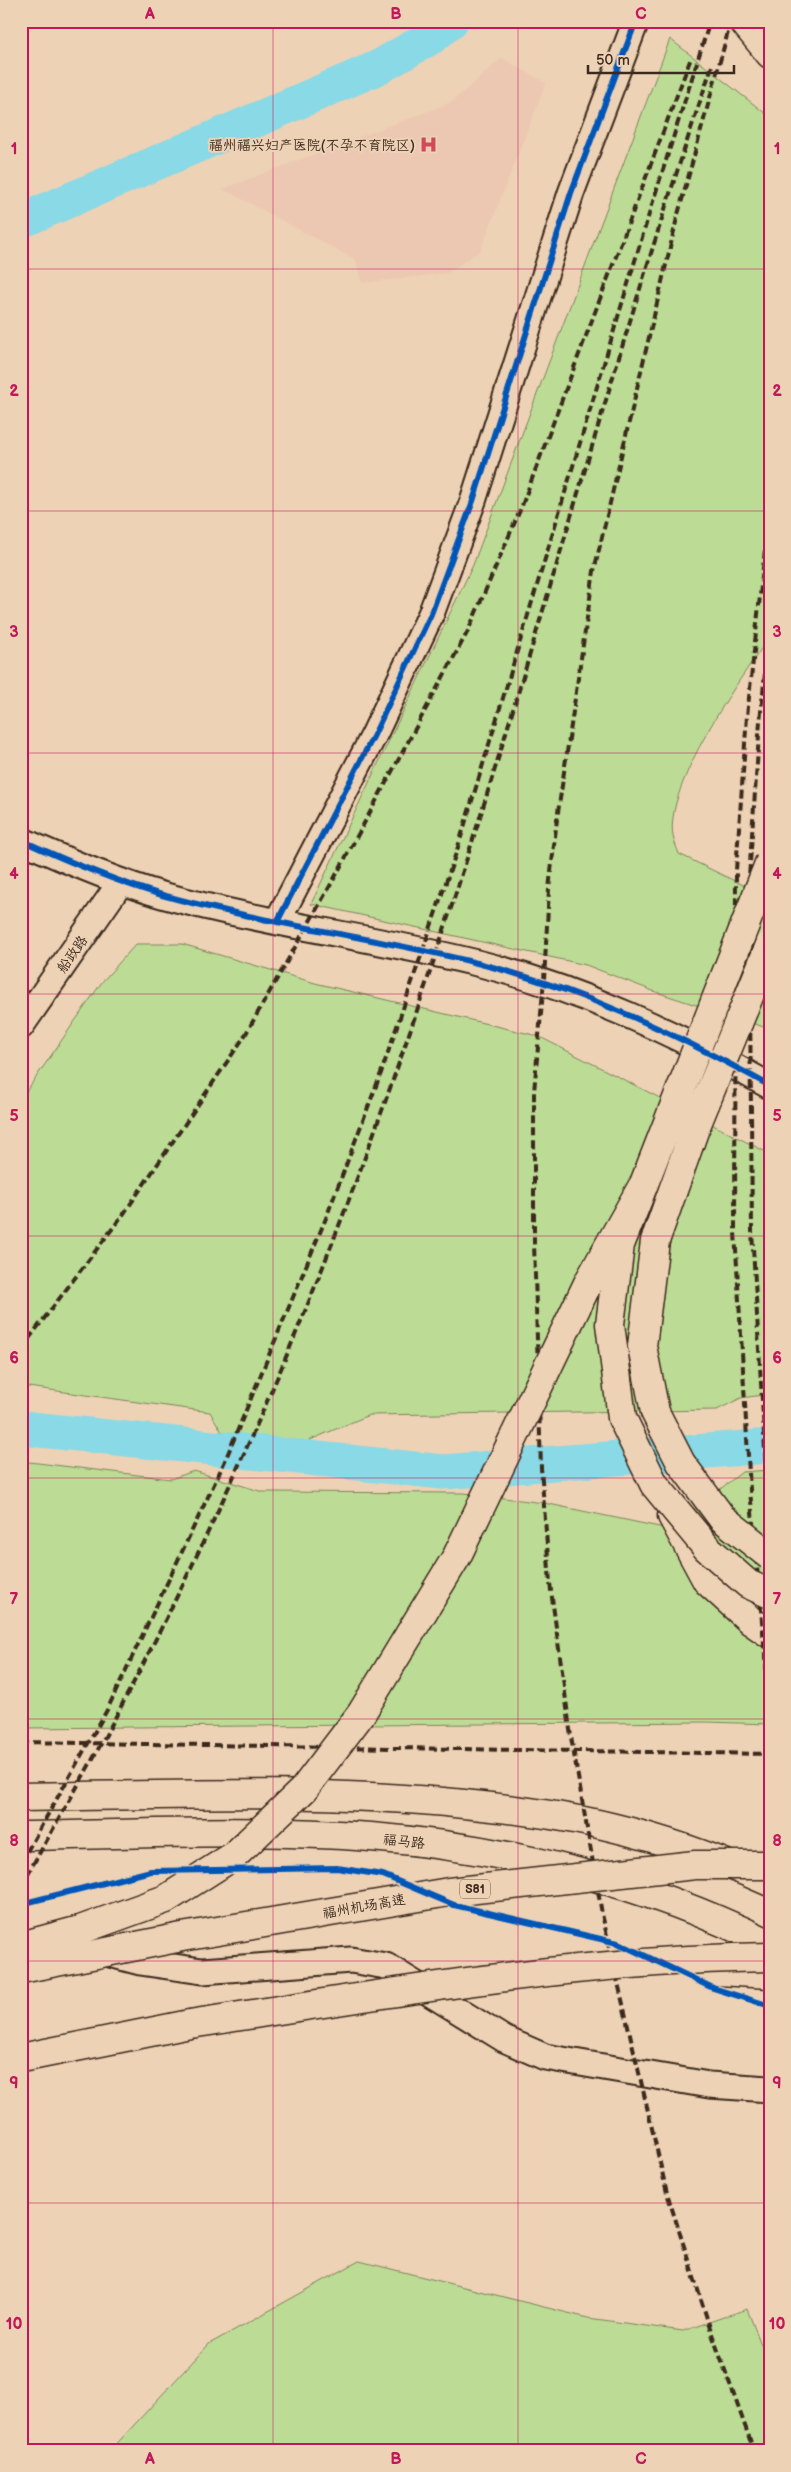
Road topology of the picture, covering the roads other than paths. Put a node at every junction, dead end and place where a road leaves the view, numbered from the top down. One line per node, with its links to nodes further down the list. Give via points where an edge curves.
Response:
1 (636, 21): 9 (street, via 571,193 473,501 431,614 374,735)
2 (743, 21): 5 (main road)
3 (764, 21): 4 (main road)
4 (770, 25)
5 (770, 54)
6 (21, 840): 8 (street)
7 (770, 861): 13 (main road, bridge)
8 (121, 882): 9 (street); 11 (street, 船政路)
9 (277, 922): 12 (street, via 477,963 553,985 650,1024)
10 (770, 945): 15 (main road, bridge, via 694,1130 655,1240 642,1346 655,1412 681,1462 722,1518)
11 (21, 1026)
12 (770, 1086)
13 (642, 1187): 14 (main road, bridge, via 620,1245 610,1324 622,1418); 26 (main road, bridge, via 589,1281 457,1556 361,1714 304,1789 235,1855 166,1899 80,1930)
14 (654, 1484): 16 (main road, bridge, via 706,1548 748,1584); 17 (main road, bridge, via 707,1581 750,1621)
15 (770, 1556)
16 (770, 1594)
17 (770, 1634)
18 (21, 1797): 23 (main road, via 344,1795 525,1810 649,1837)
19 (21, 1836): 25 (main road, 福马路, via 239,1833 370,1837 426,1843 578,1873 706,1914)
20 (770, 1853): 22 (main road, bridge)
21 (770, 1865): 22 (main road, 福州机场高速 / S81, bridge)
22 (695, 1866): 29 (main road, 福州机场高速 / S81, bridge, via 449,1892 182,1937)
23 (770, 1882)
24 (21, 1932): 32 (street, via 140,1962 202,1971 351,1960 386,1966 504,2039 545,2057 710,2085)
25 (770, 1944)
26 (21, 1946)
27 (770, 1958): 28 (main road, bridge)
28 (624, 1966): 30 (main road, bridge); 31 (main road, bridge, via 441,1985 190,2024)
29 (21, 1970)
30 (770, 1974)
31 (21, 2058)
32 (770, 2089)

